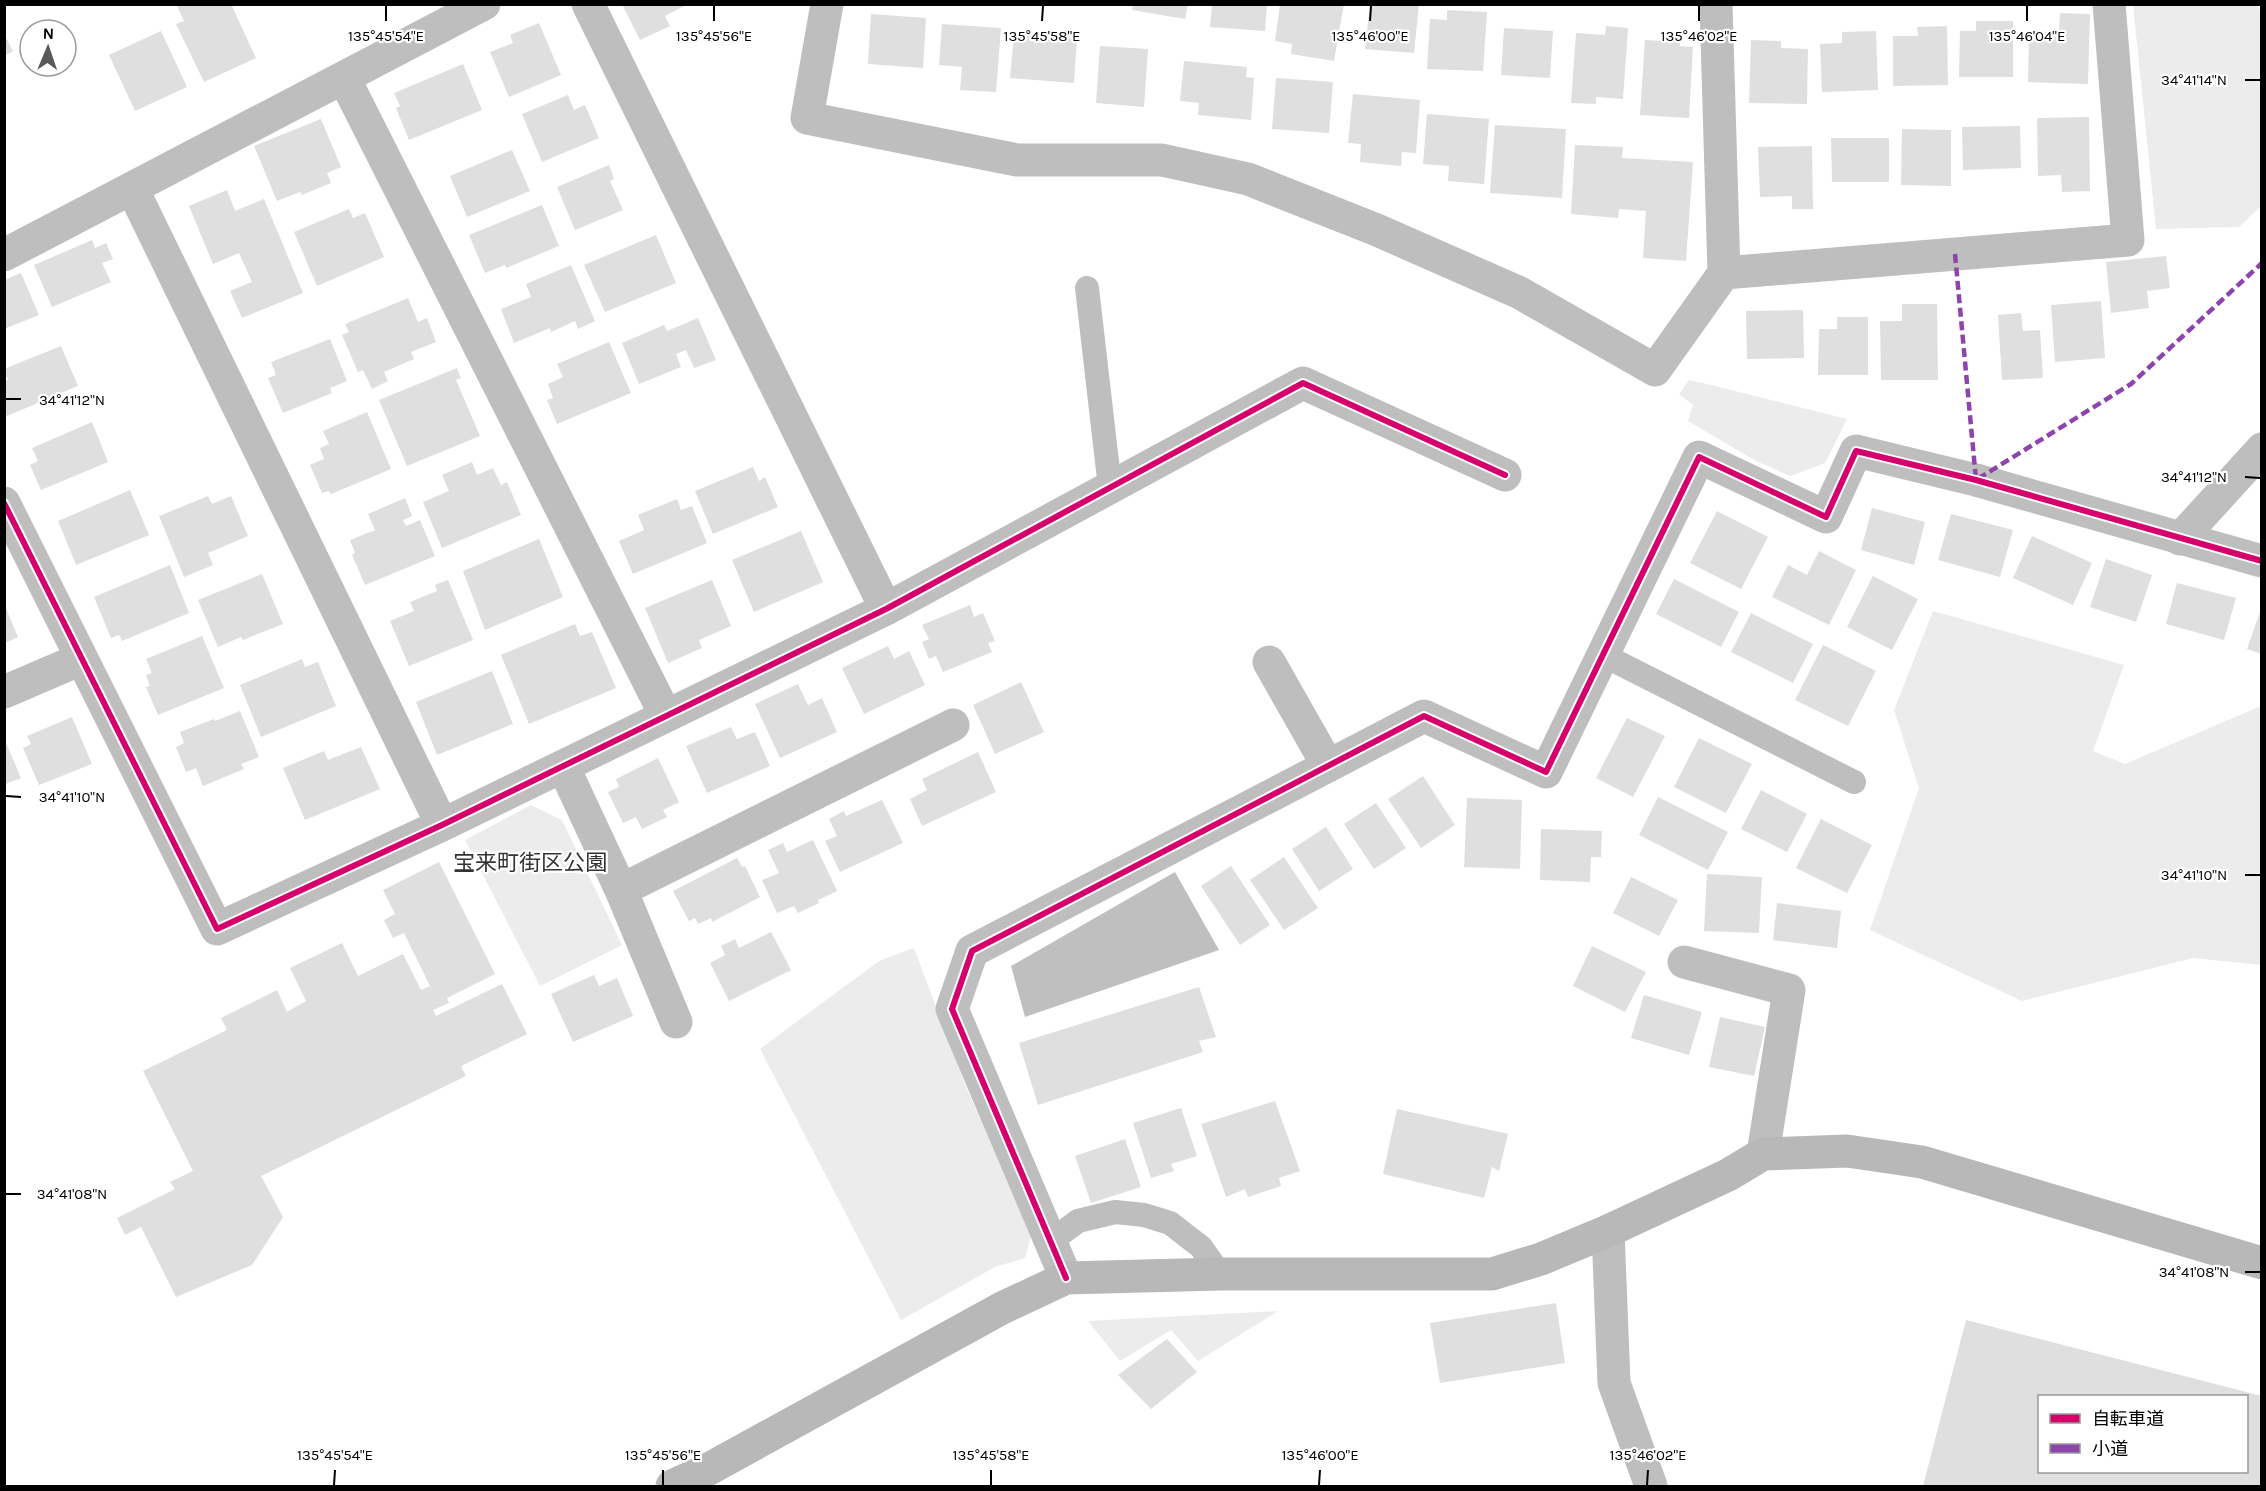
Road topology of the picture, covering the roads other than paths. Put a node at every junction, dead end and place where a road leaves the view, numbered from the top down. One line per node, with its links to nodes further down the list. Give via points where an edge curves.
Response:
1 (484, 4): 6 (street)
2 (588, 4): 17 (street)
3 (827, 4): 9 (street, via 807,118 1017,160 1162,160 1248,179 1520,293 1655,370)
4 (1716, 4): 9 (street)
5 (2109, 4): 9 (street, via 2128,240)
6 (344, 78): 7 (street); 22 (street)
7 (132, 188): 8 (street); 27 (street)
8 (4, 255)
9 (1724, 273)
10 (1087, 288): 13 (lane)
11 (2262, 449): 15 (street)
12 (1505, 475): 13 (street, via 1304,383)
13 (1110, 488): 17 (street)
14 (8, 519): 19 (street)
15 (2180, 539): 16 (street); 18 (street, via 1976,480 1857,451 1826,517 1698,457)
16 (2262, 561)
17 (886, 609): 22 (street)
18 (1603, 655): 25 (street, via 1546,772 1424,716); 26 (lane)
19 (81, 659): 21 (street); 27 (street, via 217,929)
20 (1269, 662): 25 (street)
21 (4, 692)
22 (666, 716): 24 (street)
23 (953, 725): 28 (street)
24 (563, 766): 27 (street); 28 (street)
25 (1328, 766): 33 (street, via 972,951 952,1009)
26 (1854, 782)
27 (442, 825)
28 (621, 890): 30 (street)
29 (1684, 962): 31 (street, via 1789,990)
30 (676, 1022)
31 (1763, 1154): 32 (street, via 1728,1175); 34 (street, via 1847,1151 1922,1162)
32 (1608, 1231): 35 (street, via 1492,1274); 38 (street, via 1614,1383)
33 (1051, 1241): 35 (lane, via 1078,1221 1115,1212 1144,1215 1170,1222 1201,1246); 36 (street)
34 (2262, 1263)
35 (1220, 1274): 36 (street)
36 (1066, 1278): 37 (street, via 1002,1308)
37 (672, 1486)
38 (1652, 1486)

